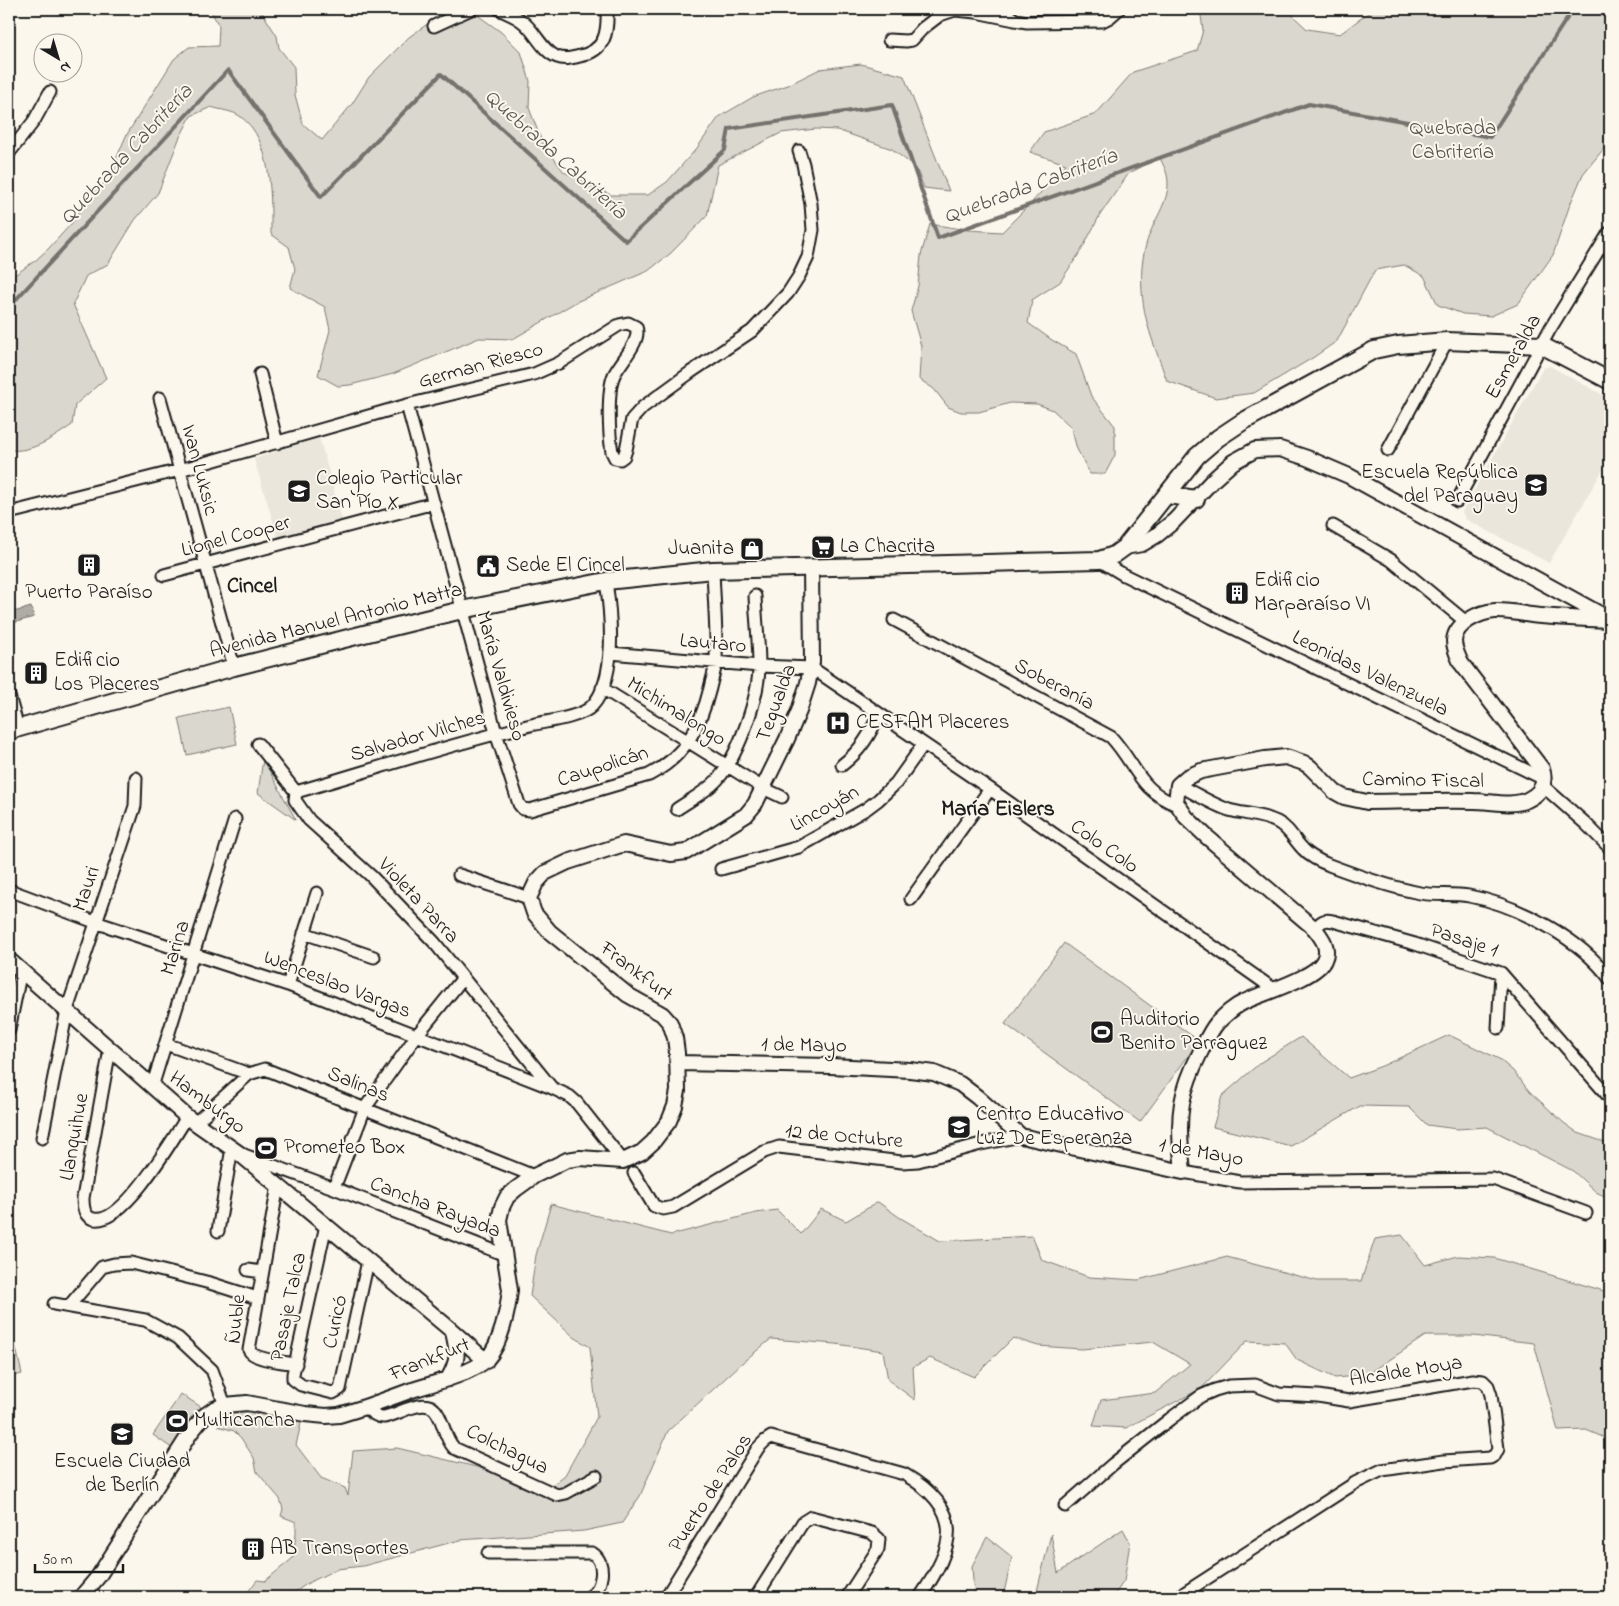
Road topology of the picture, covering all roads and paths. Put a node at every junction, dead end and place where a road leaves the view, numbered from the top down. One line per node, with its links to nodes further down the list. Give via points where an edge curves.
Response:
1 (471, 9): 7 (street)
2 (499, 9): 3 (street, via 522,21 548,51 567,59 590,53 603,41 608,26)
3 (607, 9)
4 (1001, 9): 6 (street)
5 (1119, 9): 6 (street, via 1102,21 1040,23)
6 (1015, 20): 8 (street, via 956,10 940,15 912,40)
7 (434, 26)
8 (889, 40)
9 (50, 92): 11 (street, via 34,121)
10 (798, 151): 18 (street, German Riesco, via 811,204 813,230 808,257 799,276 788,293 752,331 643,407 632,419 624,456 620,459 615,458 612,452 610,388 614,375 636,340 637,330 633,324 620,325 547,369)
11 (9, 154)
12 (1609, 233): 14 (street, Esmeralda)
13 (1447, 341): 14 (main road, Avenida Manuel Antonio Matta); 20 (street); 22 (main road, Avenida Manuel Antonio Matta, via 1374,350 1264,409 1203,450)
14 (1542, 345): 16 (main road, Avenida Manuel Antonio Matta); 24 (street, Esmeralda)
15 (260, 374): 19 (street)
16 (1610, 381)
17 (160, 398): 21 (street, Ivan Luksic)
18 (407, 405): 19 (street, German Riesco); 25 (street, María Valdivieso)
19 (277, 443): 21 (street, German Riesco)
20 (1388, 450)
21 (180, 470): 26 (street, German Riesco); 30 (street, Ivan Luksic)
22 (1168, 495): 23 (main road); 28 (main road, Avenida Manuel Antonio Matta)
23 (1196, 498): 28 (street, via 1157,535 1142,544); 38 (street, via 1233,462 1254,450 1280,449 1349,476)
24 (1457, 501)
25 (434, 503): 30 (street, Lionel Cooper); 36 (street, María Valdivieso)
26 (9, 513)
27 (1334, 526): 39 (street, via 1391,560)
28 (1125, 548): 29 (main road, Avenida Manuel Antonio Matta)
29 (1099, 560): 31 (main road, Avenida Manuel Antonio Matta); 56 (street, Leonidas Valenzuela, via 1124,576)
30 (206, 564): 33 (street, Lionel Cooper); 43 (street, Ivan Luksic)
31 (811, 568): 32 (main road, Avenida Manuel Antonio Matta); 44 (street, Tegualda)
32 (712, 570): 34 (main road, Avenida Manuel Antonio Matta); 41 (street, Caupolicán)
33 (164, 575)
34 (606, 581): 36 (main road, Avenida Manuel Antonio Matta); 40 (street)
35 (755, 596): 42 (street)
36 (462, 610): 43 (main road, Avenida Manuel Antonio Matta); 49 (street, María Valdivieso)
37 (894, 620): 62 (street, Soberanía, via 1111,737 1146,786 1160,798)
38 (1610, 620): 39 (street, via 1496,611)
39 (1466, 622): 56 (street, via 1454,640 1455,650 1540,765)
40 (610, 653): 41 (street, Lautaro); 45 (street)
41 (716, 663): 42 (street, Lautaro); 50 (street, Caupolicán, via 704,712)
42 (759, 666): 44 (street, Lautaro); 54 (street, via 749,717)
43 (234, 667): 48 (main road, Avenida Manuel Antonio Matta)
44 (812, 668): 47 (street, Colo Colo); 58 (street, Tegualda, via 799,711)
45 (601, 690): 49 (street, Salvador Vilches, via 595,703 586,711); 50 (street, Michimalongo)
46 (9, 696): 48 (street)
47 (879, 714): 52 (street, Colo Colo); 53 (street, via 861,748)
48 (14, 729)
49 (496, 733): 60 (street, Salvador Vilches); 63 (street, María Valdivieso, via 518,804)
50 (688, 741): 54 (street, Michimalongo); 63 (street, Caupolicán, via 672,760 649,776 530,810)
51 (258, 744): 60 (street, Violeta Parra)
52 (924, 744): 59 (street, Colo Colo); 67 (street, Lincoyán, via 896,783 866,809 799,847)
53 (842, 765)
54 (727, 766): 58 (street, Michimalongo); 64 (street, via 710,787)
55 (136, 778): 73 (street, Mauri, via 135,806)
56 (1544, 782): 57 (street, Camino Fiscal, via 1537,793 1514,803 1367,802 1344,797 1310,766 1286,757 1201,771); 66 (street, Leonidas Valenzuela)
57 (1178, 785): 62 (street); 82 (street, via 1227,809 1278,822 1304,851 1328,864 1409,890 1472,897 1531,918 1569,939)
58 (763, 788): 61 (street, Michimalongo); 71 (street, via 746,815 686,852 671,854 624,844 611,847 545,873)
59 (990, 789): 72 (street); 84 (street, Colo Colo)
60 (296, 792): 81 (street, Violeta Parra, via 295,800 309,820 371,876 434,942)
61 (782, 797)
62 (1177, 805): 74 (street, via 1207,837)
63 (523, 809)
64 (676, 809)
65 (235, 819): 76 (street, Marina)
66 (1610, 848)
67 (721, 869)
68 (459, 875): 71 (street)
69 (9, 890): 73 (street, Wenceslao Vargas)
70 (316, 893): 75 (street)
71 (529, 898): 91 (street, Frankfurt, via 534,913 550,932 628,995 662,1014 670,1023 675,1038)
72 (911, 899)
73 (95, 922): 76 (street, Wenceslao Vargas); 85 (street, Mauri)
74 (1315, 929): 80 (street, Pasaje 1, via 1322,921 1333,921); 84 (street, via 1326,946 1324,961)
75 (304, 933): 77 (street); 83 (street)
76 (193, 954): 83 (street, Wenceslao Vargas); 89 (street, Marina)
77 (374, 957)
78 (9, 960): 79 (street, Hamburgo)
79 (21, 970): 85 (street, Hamburgo); 87 (street)
80 (1501, 973): 86 (street); 95 (street, Pasaje 1)
81 (463, 978): 88 (street); 94 (street, Violeta Parra)
82 (1610, 980)
83 (288, 985): 88 (street, Wenceslao Vargas)
84 (1275, 990): 102 (street, via 1231,1010 1216,1024 1204,1044 1182,1104)
85 (67, 1010): 90 (street, Hamburgo); 99 (street, Mauri)
86 (1498, 1028)
87 (9, 1030)
88 (417, 1035): 94 (street, Wenceslao Vargas); 96 (street)
89 (166, 1044): 92 (street, Salinas); 93 (street, Marina)
90 (110, 1049): 93 (street, Hamburgo); 97 (street, Llanquihue, via 83,1198 85,1213 92,1219 102,1220 116,1211 145,1182)
91 (678, 1064): 98 (street, 1 de Mayo, via 841,1067 934,1073 960,1084); 101 (street, Frankfurt, via 678,1091 669,1121 642,1152)
92 (249, 1074): 96 (street, Salinas, via 265,1069); 97 (street)
93 (152, 1087): 97 (street, Hamburgo)
94 (552, 1088): 101 (street, Wenceslao Vargas, via 577,1103)
95 (1610, 1098)
96 (365, 1108): 104 (street, Salinas); 106 (street)
97 (191, 1120): 100 (street, Hamburgo)
98 (1021, 1136): 102 (street, 1 de Mayo); 103 (street, 12 de Octubre, via 902,1162 779,1147 764,1152 663,1209 654,1206)
99 (42, 1138)
100 (236, 1151): 105 (street, Hamburgo); 106 (street, Cancha Rayada); 109 (street)
101 (623, 1160): 104 (street, Frankfurt, via 567,1160)
102 (1183, 1172): 107 (street, 1 de Mayo, via 1240,1182 1493,1179)
103 (634, 1173)
104 (534, 1176): 110 (street, Frankfurt, via 516,1188 502,1207 500,1220)
105 (278, 1185): 108 (street, Hamburgo); 113 (street, Ñuble)
106 (334, 1188): 110 (street, Cancha Rayada)
107 (1586, 1213)
108 (326, 1225): 111 (street, Hamburgo); 119 (street, Pasaje Talca)
109 (218, 1231)
110 (505, 1255): 118 (street, Frankfurt, via 510,1290 508,1302 498,1338)
111 (368, 1261): 117 (street, Hamburgo); 121 (street, Curicó)
112 (248, 1270): 113 (street, Ñuble)
113 (262, 1272): 114 (street, Ñuble)
114 (258, 1298): 116 (street, via 131,1263 102,1267); 119 (street, Ñuble, via 250,1353)
115 (54, 1304): 116 (street)
116 (69, 1306): 122 (street, via 145,1320 178,1338 212,1370)
117 (453, 1332): 118 (street, Hamburgo); 120 (street, via 458,1358)
118 (486, 1360): 120 (street, Frankfurt)
119 (296, 1364): 121 (street, Pasaje Talca, via 293,1378 296,1382 333,1393)
120 (448, 1378): 123 (street, Frankfurt)
121 (339, 1391)
122 (225, 1405): 123 (street, Frankfurt, via 247,1403 326,1416); 127 (street, Frankfurt, via 204,1416 191,1432 103,1569)
123 (364, 1407): 124 (street, Colchagua, via 384,1417 422,1405 429,1406 436,1411 454,1448 557,1494 566,1493)
124 (596, 1476)
125 (1065, 1506): 133 (street, Alcalde Moya, via 1201,1396 1229,1386 1255,1385 1279,1394 1342,1401 1473,1380 1483,1381 1488,1386 1498,1449 1496,1454 1490,1458 1382,1470 1354,1483)
126 (488, 1554): 128 (street, via 592,1554 600,1563 601,1581 598,1590)
127 (81, 1597)
128 (589, 1597)
129 (666, 1597): 132 (street, Puerto de Palos, via 758,1448 771,1437 904,1474 916,1480 938,1502 947,1518 949,1540 936,1574)
130 (756, 1597): 131 (street, via 807,1518 872,1533 878,1539 878,1549)
131 (847, 1597)
132 (920, 1597)
133 (1178, 1597)

